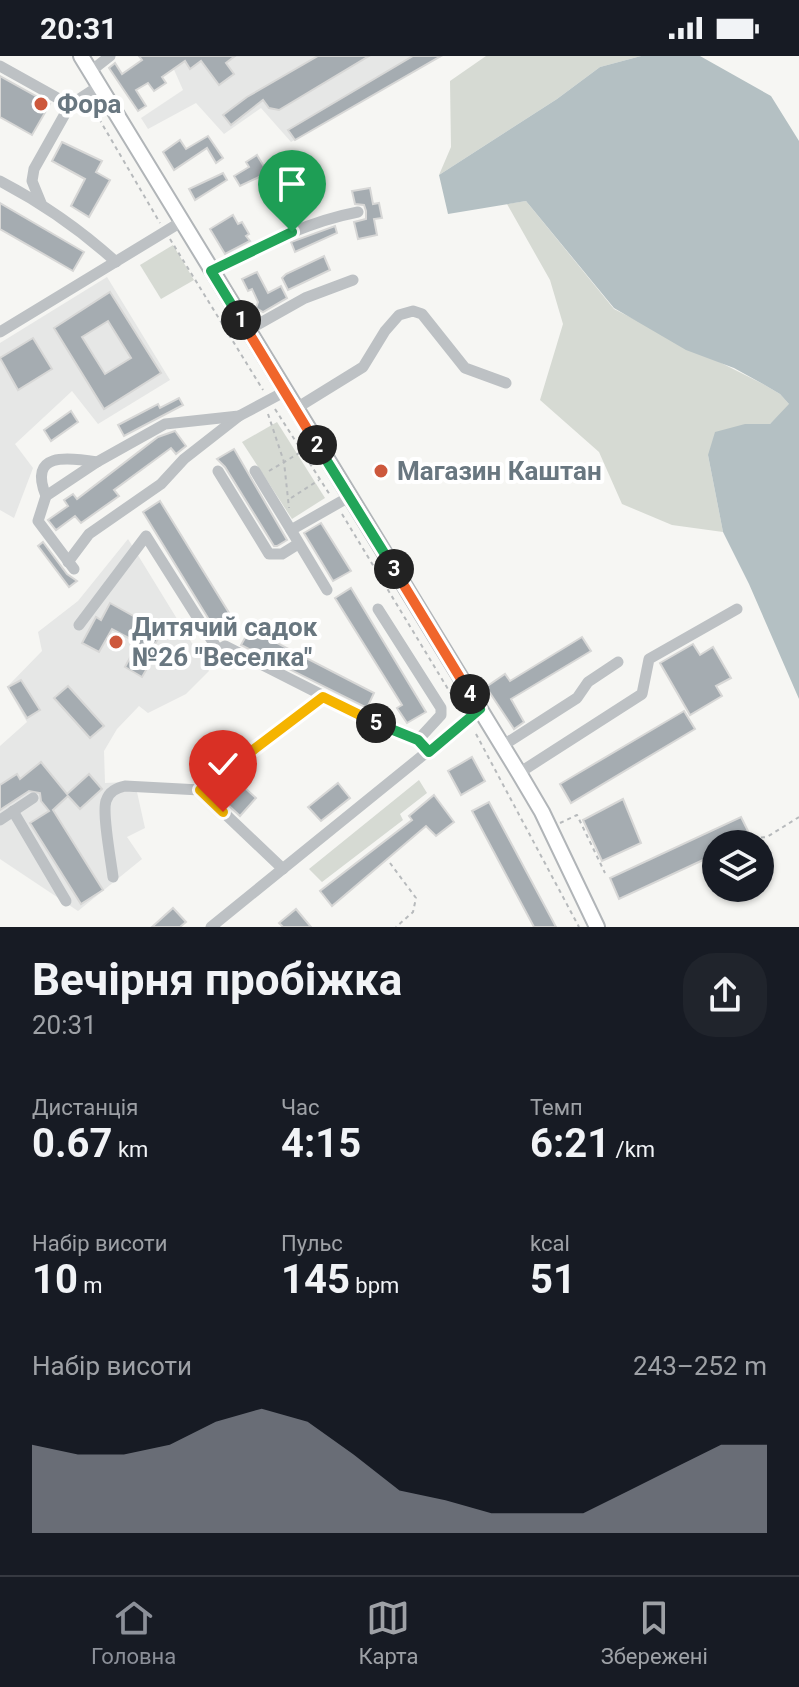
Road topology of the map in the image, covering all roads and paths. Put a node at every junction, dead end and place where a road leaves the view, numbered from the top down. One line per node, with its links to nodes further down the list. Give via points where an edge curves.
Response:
1 (81, 56): 3 (main road)
2 (110, 56): 3 (street)
3 (90, 64): 5 (main road)
4 (0, 66): 7 (street)
5 (99, 86): 6 (street); 11 (main road)
6 (85, 95): 7 (street); 12 (path)
7 (70, 105): 9 (street, via 34,169 32,181)
8 (0, 181): 9 (street)
9 (41, 203): 13 (street)
10 (358, 212): 14 (street, via 323,219)
11 (181, 222): 12 (street); 14 (main road)
12 (165, 231): 13 (street); 20 (path)
13 (116, 262): 17 (street)
14 (211, 271): 16 (main road)
15 (353, 280): 16 (street, via 305,298)
16 (248, 330): 19 (main road)
17 (0, 332)
18 (506, 383): 21 (street, via 465,368 422,314 405,312 385,331 363,367)
19 (284, 392): 20 (street); 21 (main road)
20 (270, 400): 22 (street); 23 (path); 25 (path, via 268,417)
21 (295, 409): 31 (main road)
22 (239, 416): 24 (street, via 165,424); 29 (street, via 161,484 89,534 71,565 38,521)
23 (302, 451): 25 (path); 28 (path)
24 (97, 462): 29 (street); 29 (street, via 54,460 40,476)
25 (284, 462): 27 (path); 30 (path)
26 (218, 471): 34 (street, via 269,554 282,554)
27 (257, 474): 32 (street)
28 (320, 479): 30 (path); 31 (path)
29 (46, 496)
30 (289, 499): 32 (path); 33 (path)
31 (343, 501): 33 (street); 41 (main road); 42 (path)
32 (277, 507): 33 (street)
33 (290, 528): 34 (street)
34 (298, 544): 35 (street)
35 (327, 590)
36 (378, 609): 44 (street, via 441,708 441,715)
37 (737, 609): 47 (street, via 649,659 642,694)
38 (79, 625): 40 (street, via 146,536 218,650 225,646)
39 (618, 662): 45 (street, via 588,682 577,698)
40 (323, 697): 44 (street); 48 (street)
41 (480, 709): 45 (main road); 46 (street)
42 (463, 710)
43 (476, 734): 62 (path)
44 (418, 740): 46 (street)
45 (502, 746): 47 (main road)
46 (429, 752): 56 (street)
47 (519, 773): 63 (main road)
48 (200, 790): 56 (street); 58 (street, via 125,786 109,795 105,807)
49 (33, 798): 50 (street)
50 (13, 811): 52 (street); 59 (street)
51 (799, 817): 54 (path)
52 (0, 820)
53 (558, 824): 57 (path, via 577,815)
54 (774, 833)
55 (390, 863): 61 (path, via 416,898 413,912)
56 (283, 869): 60 (street)
57 (605, 873)
58 (113, 877)
59 (66, 901)
60 (211, 927)
61 (396, 927)
62 (579, 927)
63 (597, 927)

